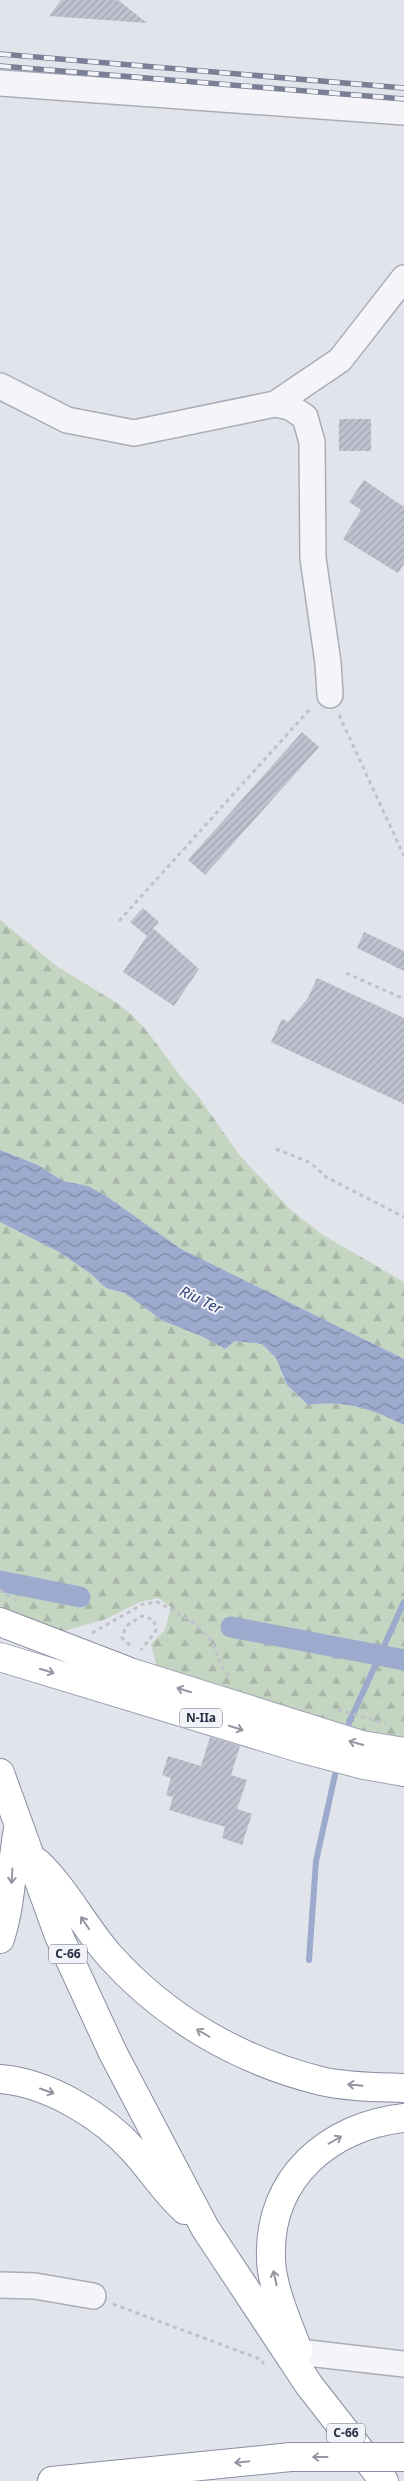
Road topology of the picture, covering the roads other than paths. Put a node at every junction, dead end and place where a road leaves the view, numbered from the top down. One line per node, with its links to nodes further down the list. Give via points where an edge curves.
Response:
1 (0, 83): 2 (street)
2 (404, 112)
3 (404, 278): 5 (street, via 340,360)
4 (0, 386): 5 (street, via 67,420 134,433)
5 (274, 404): 6 (street, via 290,407 305,417 312,442 313,558)
6 (330, 695)
7 (0, 1622): 10 (main road)
8 (0, 1633): 10 (main road, N-IIa)
9 (0, 1657): 11 (main road, N-IIa, one-way to 11, via 303,1749)
10 (133, 1657): 11 (main road, N-IIa, one-way to 10, via 362,1745)
11 (403, 1767)
12 (0, 1773): 13 (main road, C-66)
13 (19, 1828): 14 (main road, C-66); 15 (main road, one-way to 15, via 8,1913)
14 (28, 1854): 17 (main road, one-way to 14, via 323,2081 276,2068 196,2028 164,2006 110,1956 56,1880); 19 (main road, C-66, via 59,1936 113,2053)
15 (0, 1939)
16 (0, 2079): 19 (main road, one-way to 19, via 52,2092 96,2115 135,2151 166,2193)
17 (404, 2088)
18 (404, 2118): 22 (main road, one-way to 18, via 270,2259 274,2221 286,2188 305,2162 331,2141 382,2120)
19 (205, 2228): 24 (main road, C-66)
20 (0, 2285): 21 (street, via 35,2286)
21 (93, 2296)
22 (299, 2352): 23 (street); 24 (main road)
23 (404, 2364)
24 (309, 2385): 27 (main road, C-66)
25 (404, 2457): 26 (main road, one-way to 26, bridge, via 290,2457)
26 (52, 2481)
27 (384, 2481)

